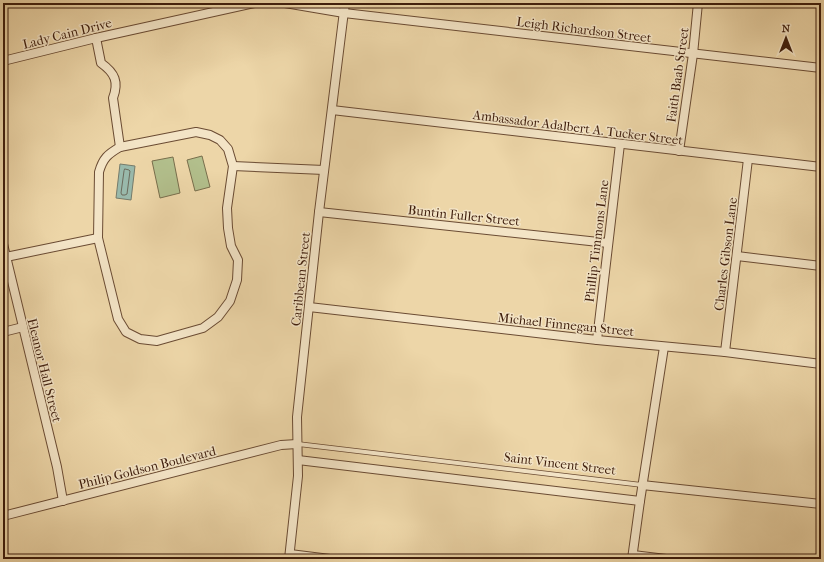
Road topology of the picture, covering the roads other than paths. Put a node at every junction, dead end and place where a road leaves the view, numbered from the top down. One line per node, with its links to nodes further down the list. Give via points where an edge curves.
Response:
1 (254, 3): 6 (street, Lady Cain Drive)
2 (285, 3): 5 (street)
3 (345, 3): 5 (street, Caribbean Street)
4 (698, 3): 7 (street, Faith Baab Street)
5 (344, 13): 7 (street, Leigh Richardson Street); 10 (street, Caribbean Street)
6 (96, 38): 8 (street, Lady Cain Drive); 12 (street, via 101,63 115,77 116,91 113,98)
7 (693, 54): 9 (street, Leigh Richardson Street); 13 (street, Faith Baab Street)
8 (3, 62)
9 (821, 68)
10 (332, 110): 11 (street, Ambassador Adalbert A. Tucker Street); 17 (street, Caribbean Street)
11 (620, 144): 13 (street, Ambassador Adalbert A. Tucker Street); 20 (street, Phillip Timmons Lane)
12 (120, 147): 15 (street, via 196,132 220,140 228,149); 19 (street, via 102,162 99,172)
13 (679, 151): 14 (street, Ambassador Adalbert A. Tucker Street)
14 (748, 159): 16 (street, Ambassador Adalbert A. Tucker Street); 22 (street, Charles Gibson Lane)
15 (234, 166): 17 (street); 19 (street, via 228,208 231,246 238,260 237,280 230,301 218,317 203,328 157,341 140,339 126,332 118,319)
16 (821, 167)
17 (324, 170): 18 (street, Caribbean Street)
18 (319, 212): 20 (street, Buntin Fuller Street); 25 (street, Caribbean Street)
19 (98, 238): 23 (street)
20 (608, 243): 28 (street, Phillip Timmons Lane)
21 (3, 244): 23 (street, Eleanor Hall Street)
22 (736, 256): 24 (street); 30 (street, Charles Gibson Lane)
23 (6, 257): 26 (street, Eleanor Hall Street)
24 (821, 266)
25 (309, 307): 28 (street, Michael Finnegan Street); 32 (street, Caribbean Street, via 297,417)
26 (23, 327): 27 (street); 35 (street, Eleanor Hall Street)
27 (3, 332)
28 (597, 340): 29 (street, Michael Finnegan Street)
29 (664, 347): 30 (street, Michael Finnegan Street); 34 (street)
30 (725, 352): 31 (street, Michael Finnegan Street)
31 (821, 364)
32 (297, 444): 33 (street, Caribbean Street); 34 (lane, Saint Vincent Street); 35 (street, Philip Goldson Boulevard, via 281,445)
33 (298, 460): 36 (street); 39 (street, Caribbean Street)
34 (642, 485): 36 (street); 37 (street, Saint Vincent Street)
35 (63, 501): 38 (street, Philip Goldson Boulevard)
36 (640, 501): 40 (street)
37 (821, 504)
38 (3, 516)
39 (290, 557): 41 (street)
40 (633, 557): 42 (street)
41 (330, 559)
42 (666, 559)

